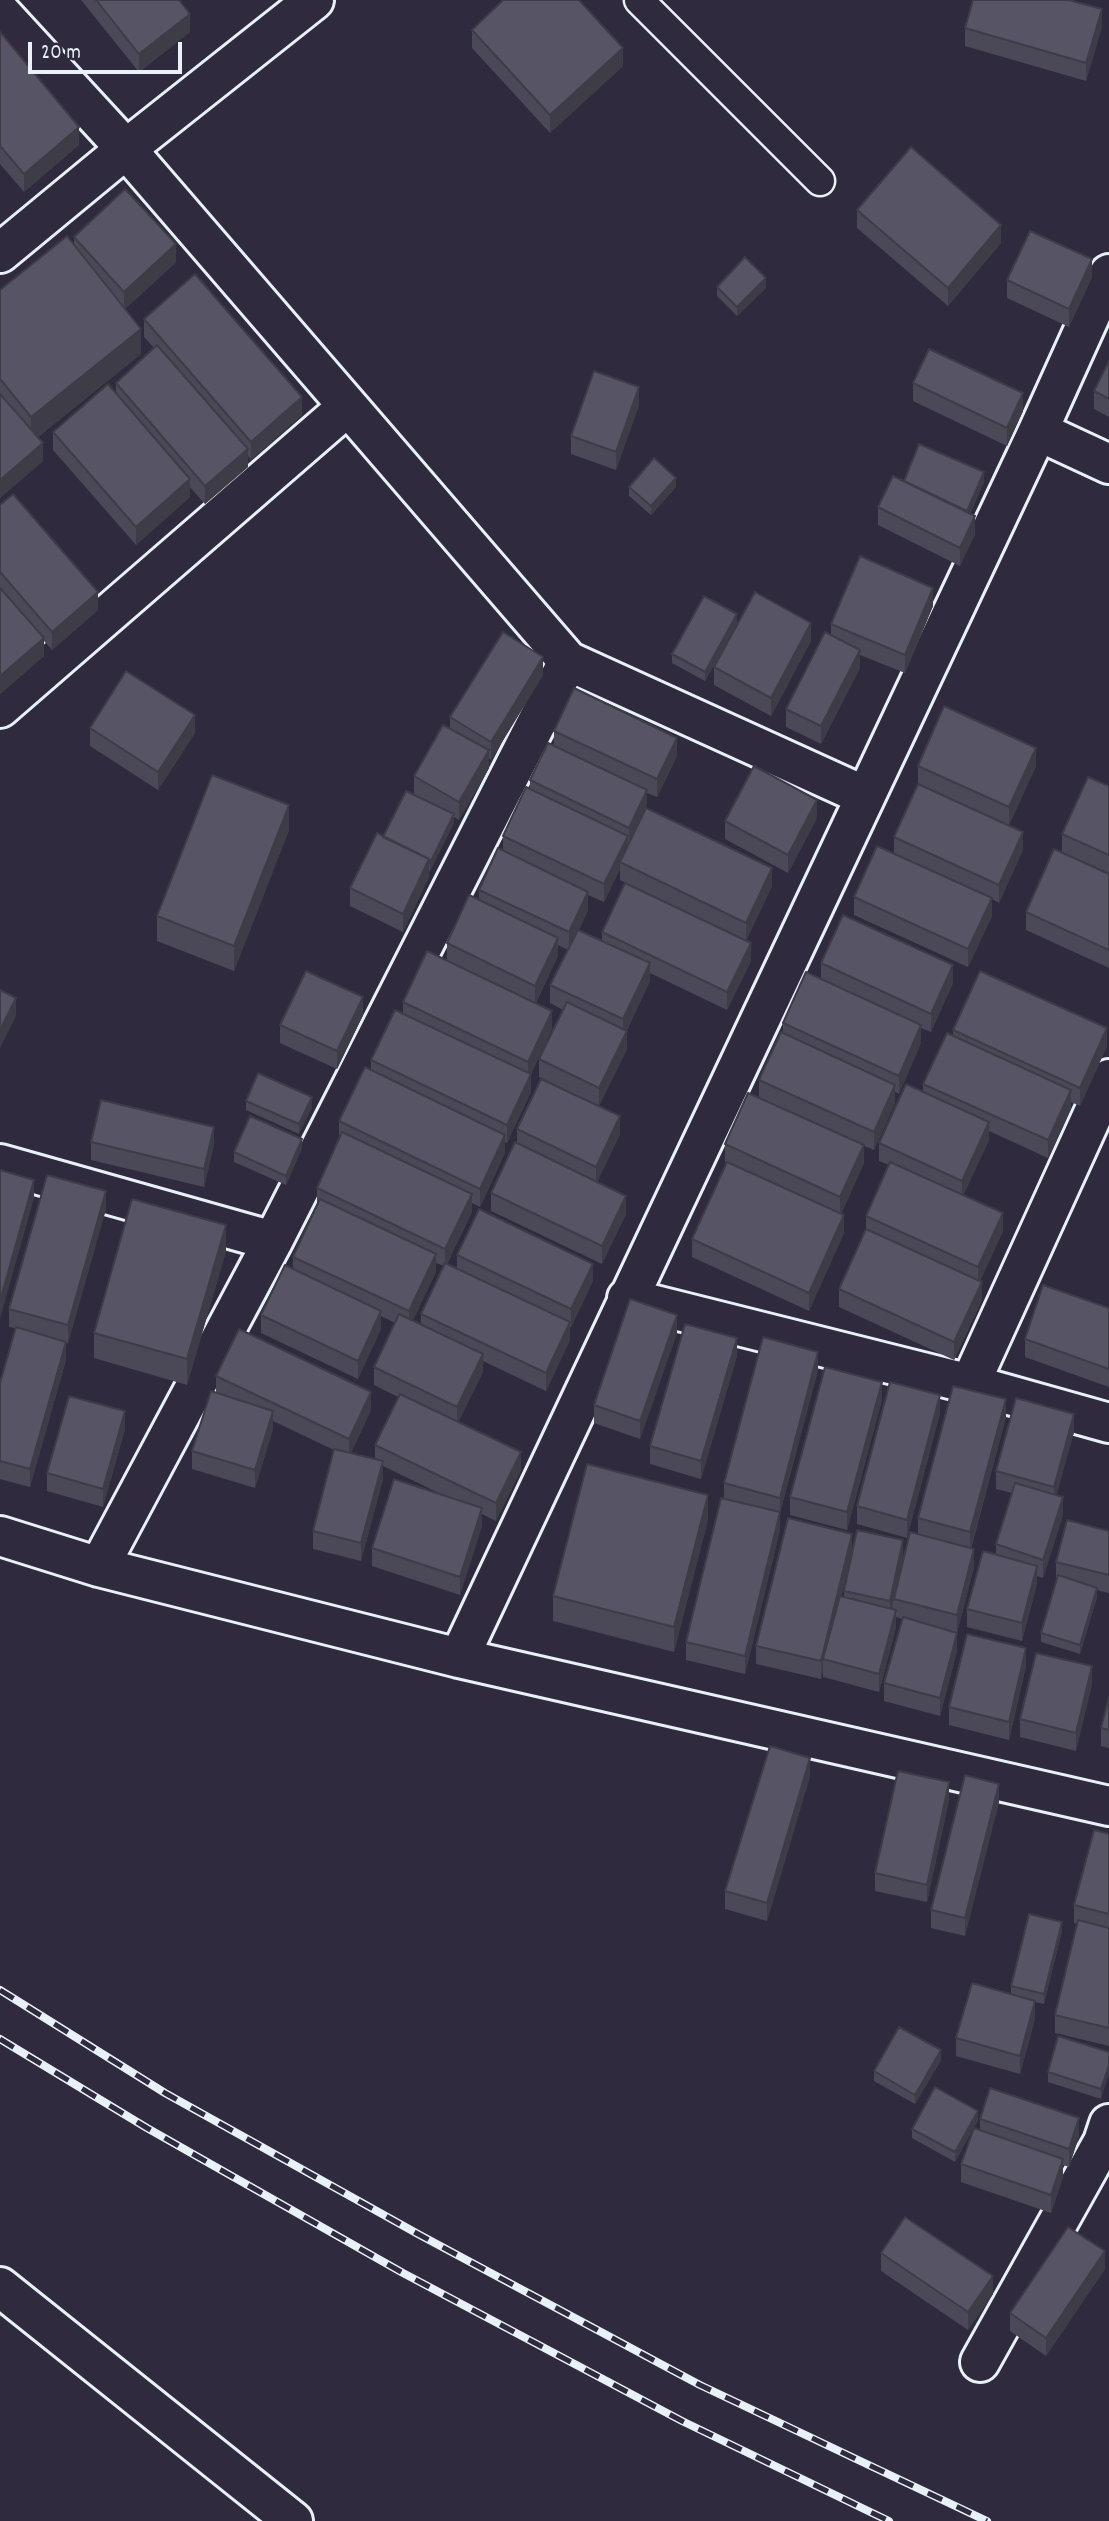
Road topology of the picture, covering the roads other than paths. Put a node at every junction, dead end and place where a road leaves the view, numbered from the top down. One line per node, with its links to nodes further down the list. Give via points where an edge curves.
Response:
1 (314, 0): 4 (street)
2 (639, 0): 5 (lane)
3 (0, 12): 4 (street)
4 (126, 149): 6 (street); 8 (street)
5 (820, 181)
6 (0, 253)
7 (1109, 274): 9 (street)
8 (347, 407): 11 (street); 12 (street)
9 (1038, 430): 10 (street); 13 (street)
10 (1109, 464)
11 (568, 662): 13 (street); 16 (street)
12 (0, 708)
13 (866, 796): 17 (street)
14 (1109, 1079): 18 (street)
15 (0, 1164): 16 (street)
16 (273, 1241): 21 (street)
17 (627, 1298): 18 (street); 22 (street)
18 (970, 1384): 19 (street)
19 (1109, 1423)
20 (0, 1536): 21 (street)
21 (99, 1567): 22 (street)
22 (459, 1658): 23 (street)
23 (1109, 1806)
24 (1109, 2124): 26 (street)
25 (0, 2287): 27 (street)
26 (980, 2362)
27 (293, 2521)

